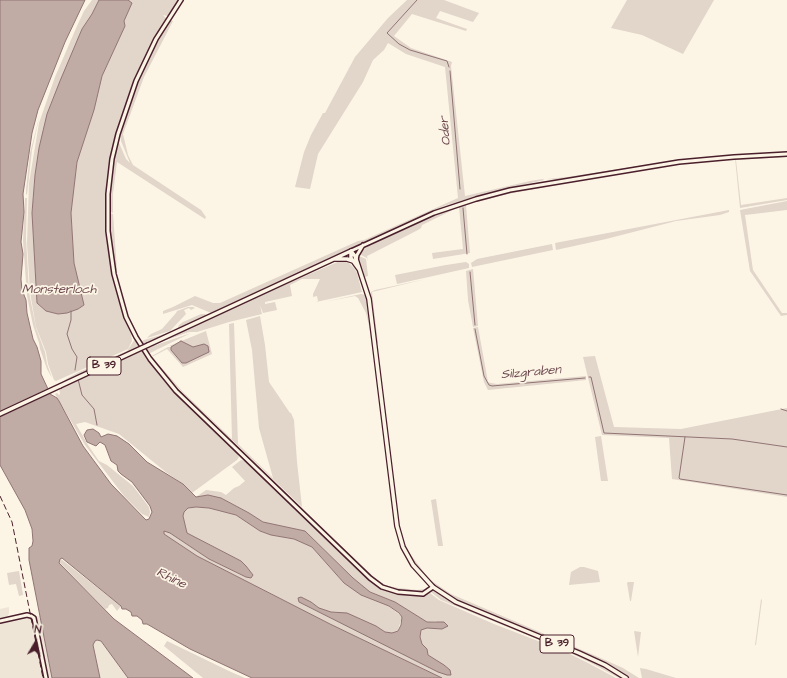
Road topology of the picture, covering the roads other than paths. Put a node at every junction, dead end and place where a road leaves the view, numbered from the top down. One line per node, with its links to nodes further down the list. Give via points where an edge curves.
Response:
1 (181, 0): 8 (street, via 156,39 138,75 112,159 108,190 108,231 114,274 126,317 150,360 176,391 372,580 382,587 398,592 423,594)
2 (787, 154): 3 (street, via 679,162 510,190 434,213)
3 (363, 245): 4 (street); 6 (street)
4 (351, 251): 5 (main road, B 39); 6 (main road, B 39, via 350,255)
5 (334, 259): 6 (main road); 7 (main road, B 39, bridge)
6 (355, 261): 8 (main road, B 39, via 369,299 399,533 410,560)
7 (0, 414)
8 (432, 587): 11 (main road, B 39, via 456,602 567,648 605,665)
9 (0, 621): 10 (street, via 27,615 33,617)
10 (46, 678)
11 (626, 678)

